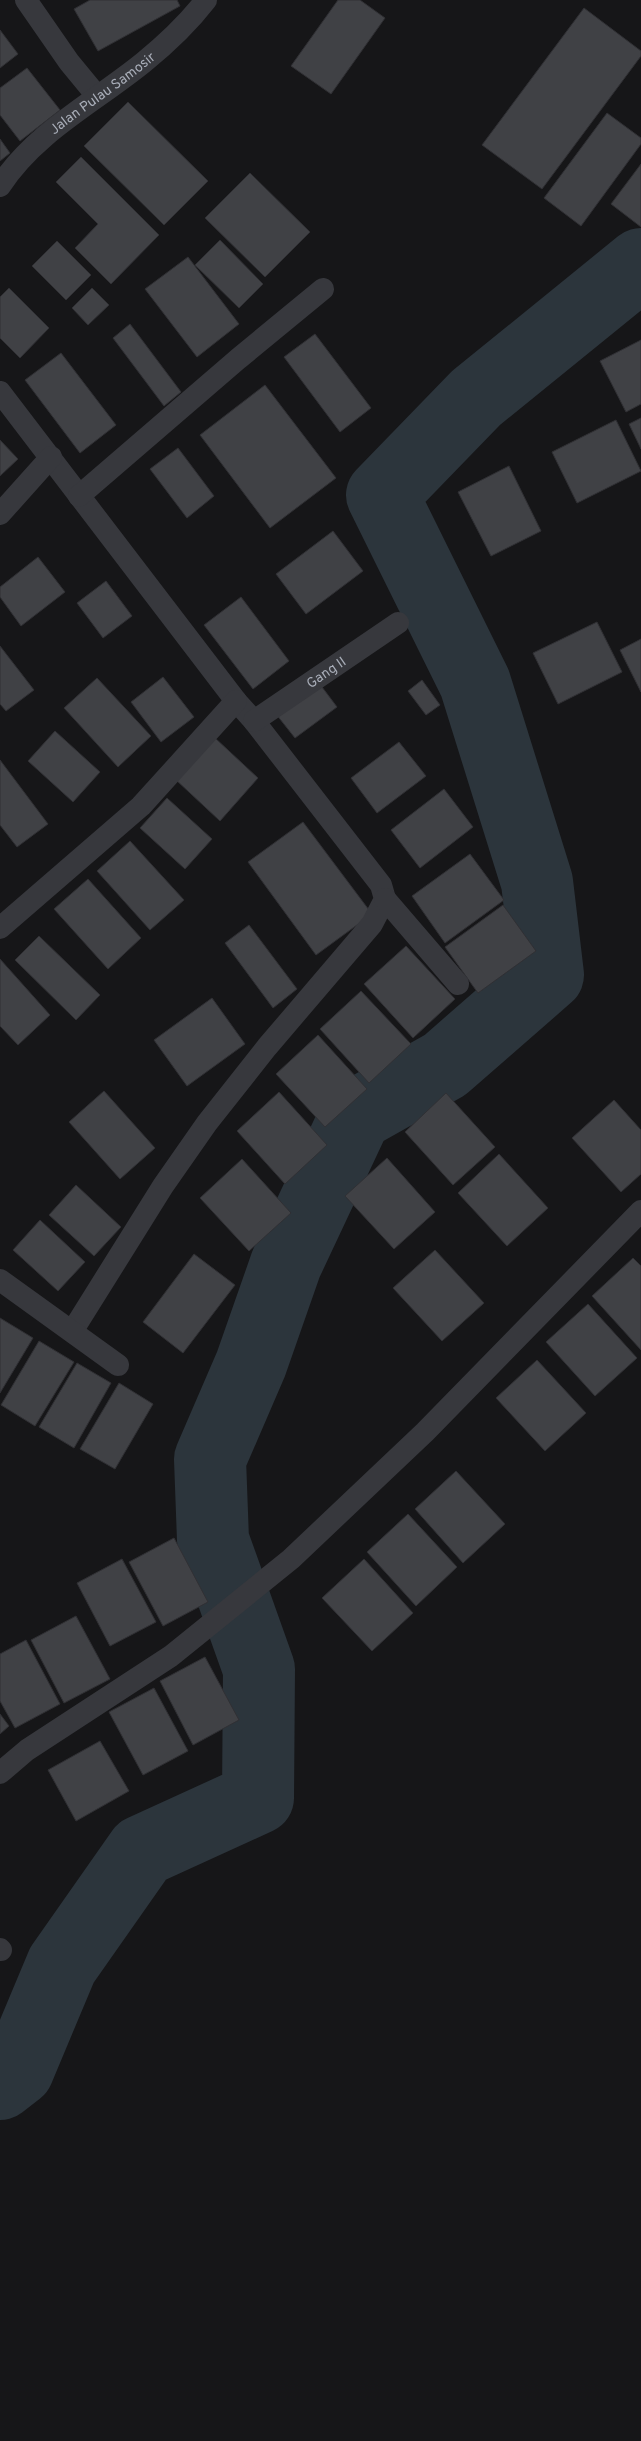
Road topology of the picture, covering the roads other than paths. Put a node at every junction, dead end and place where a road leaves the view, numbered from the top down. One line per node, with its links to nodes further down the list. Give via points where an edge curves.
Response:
1 (26, 0): 3 (street, via 69,62)
2 (206, 0): 3 (street, Jalan Pulau Samosir, via 144,62)
3 (97, 96): 4 (street, Jalan Pulau Samosir, via 45,135 7,175)
4 (0, 186)
5 (323, 289): 8 (street)
6 (0, 392): 7 (street)
7 (51, 458): 8 (street); 9 (street)
8 (79, 496): 11 (street)
9 (0, 514)
10 (398, 623): 12 (street, Gang II)
11 (236, 701): 12 (street); 14 (street, via 141,806)
12 (254, 721): 13 (street, via 381,885)
13 (385, 899): 15 (street); 18 (street, via 372,924 267,1048 208,1123 163,1186)
14 (0, 928)
15 (458, 984)
16 (641, 1212): 20 (street, via 425,1432 291,1559 171,1656 27,1750)
17 (0, 1280): 18 (street)
18 (73, 1330): 19 (street)
19 (118, 1365)
20 (0, 1773)

